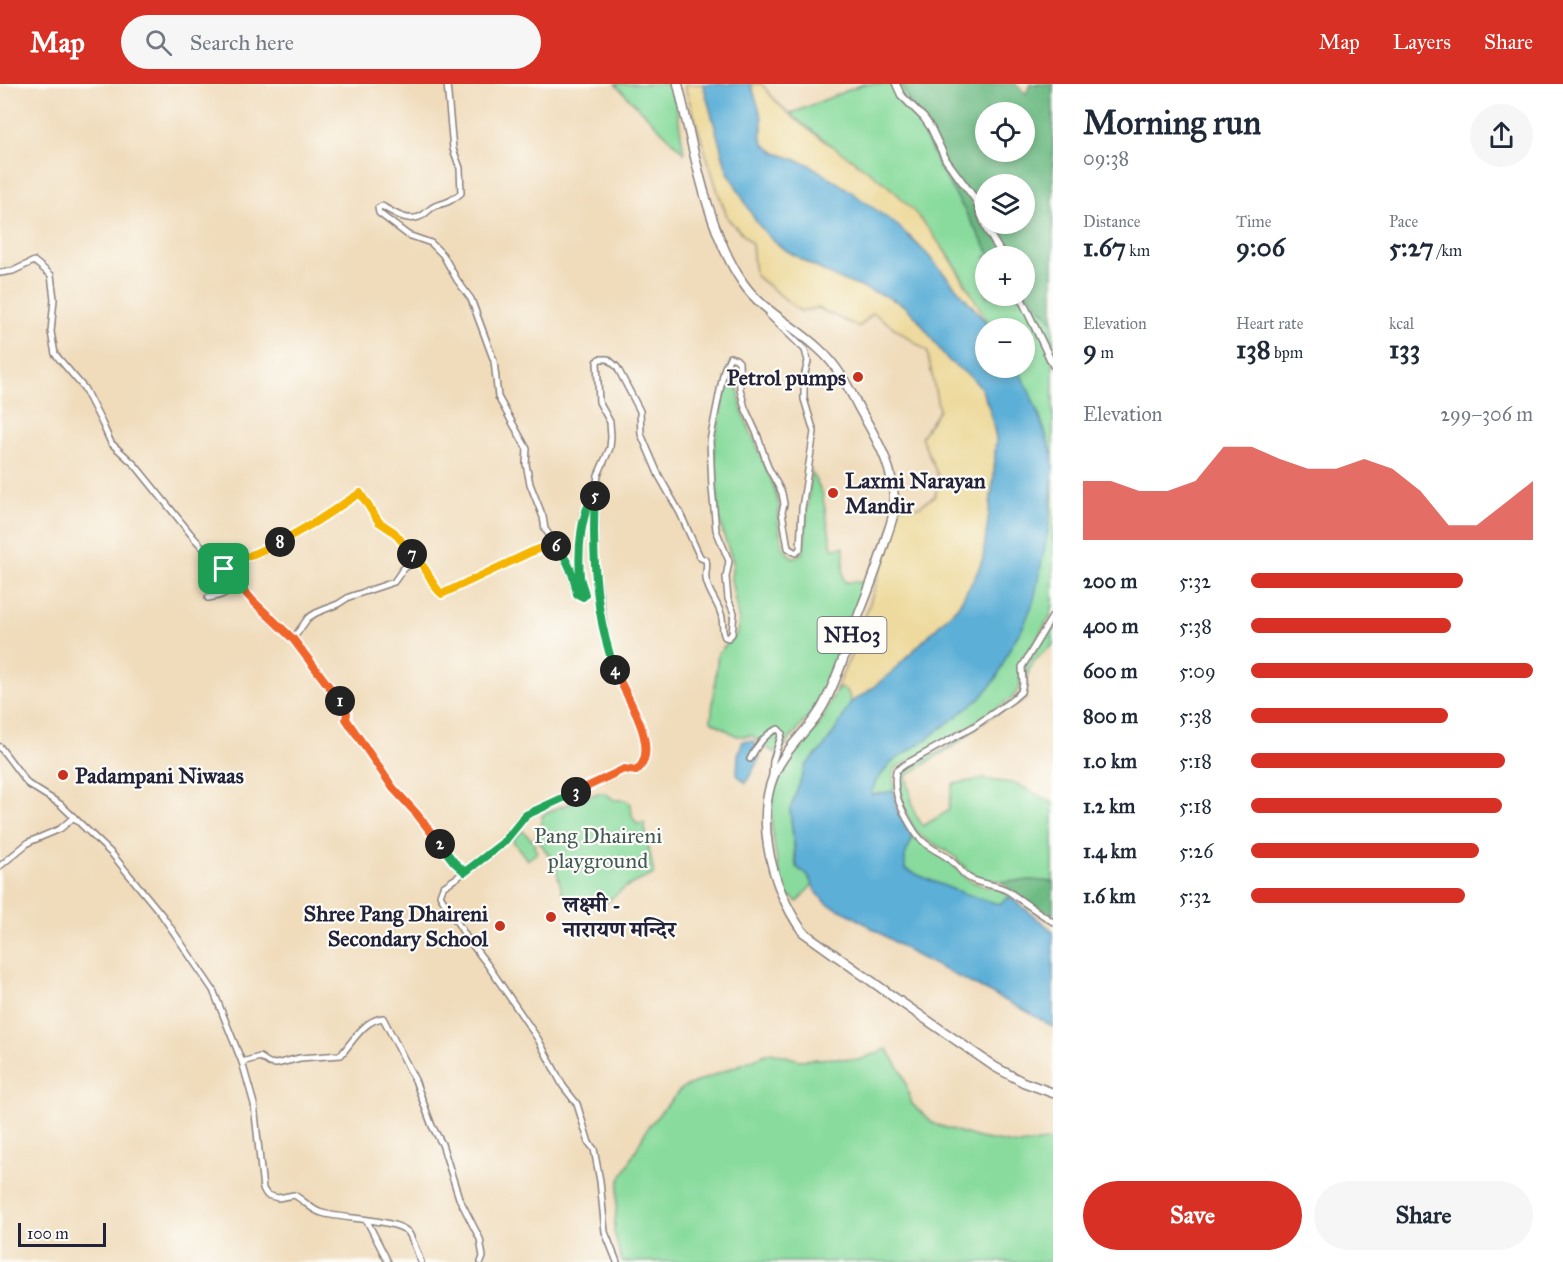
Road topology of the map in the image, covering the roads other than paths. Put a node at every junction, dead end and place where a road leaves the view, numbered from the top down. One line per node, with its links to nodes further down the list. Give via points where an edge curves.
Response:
1 (447, 84): 10 (street, via 461,193 416,218 406,218 382,206 379,213 408,235 431,243 471,299 495,361 498,397 527,449 530,484 545,529)
2 (678, 84): 7 (highway, NH03, via 710,211 724,250 743,284)
3 (896, 84): 4 (street, via 931,128 946,160 975,199)
4 (997, 246)
5 (0, 273): 12 (street, via 34,261 51,275 55,354 84,388 111,443 135,465)
6 (1025, 306): 8 (street)
7 (771, 312): 9 (street, via 769,315 808,357 804,399 814,432 800,549 796,552 788,548 782,493 745,408 739,362 730,357 710,441 716,530 729,561 726,577 734,631 728,638 723,635 721,614 708,588 706,560 699,555 659,476 641,434 640,411 617,367 604,358 597,362 599,402 611,437); 19 (highway, NH03, via 818,348 843,377 885,453 893,481 894,513 841,668 823,706 782,758)
8 (1053, 364)
9 (596, 491): 10 (street, via 584,515 580,577 583,597 577,594); 22 (street, via 595,564 601,614 608,651 640,725 646,756 636,771 624,769 526,815 504,842)
10 (557, 546): 11 (street, via 531,552 442,594)
11 (416, 561): 12 (street, via 394,532 379,522 360,493 279,543 238,557); 16 (street, via 394,582 349,597 308,618)
12 (224, 569): 13 (street)
13 (242, 587): 14 (street); 16 (street)
14 (208, 597)
15 (1053, 615): 23 (street, via 1022,667 1021,692 973,727 904,765 896,771 895,779 901,811 913,832 926,844 952,861 968,878 998,887)
16 (293, 639): 22 (street, via 345,707 346,719 371,758)
17 (0, 747): 20 (street, via 28,784)
18 (750, 759): 19 (street, via 772,731 778,729 782,733)
19 (770, 785): 25 (highway, NH03, via 766,826 777,887 803,932 995,1067)
20 (74, 817): 21 (street, via 60,829 29,842); 24 (street, via 112,854 172,930 213,990)
21 (0, 866)
22 (465, 872): 30 (street, via 443,887 440,895 538,1039 577,1104 594,1149 605,1232)
23 (1053, 922)
24 (242, 1062): 26 (street, via 254,1104 263,1189 267,1195 294,1196 320,1213); 29 (street, via 260,1057 269,1064 335,1057 367,1025 383,1018 442,1144 459,1198 480,1239)
25 (1053, 1093)
26 (367, 1221): 27 (street); 28 (street, via 381,1221 408,1233)
27 (388, 1262)
28 (421, 1262)
29 (481, 1262)
30 (617, 1262)

